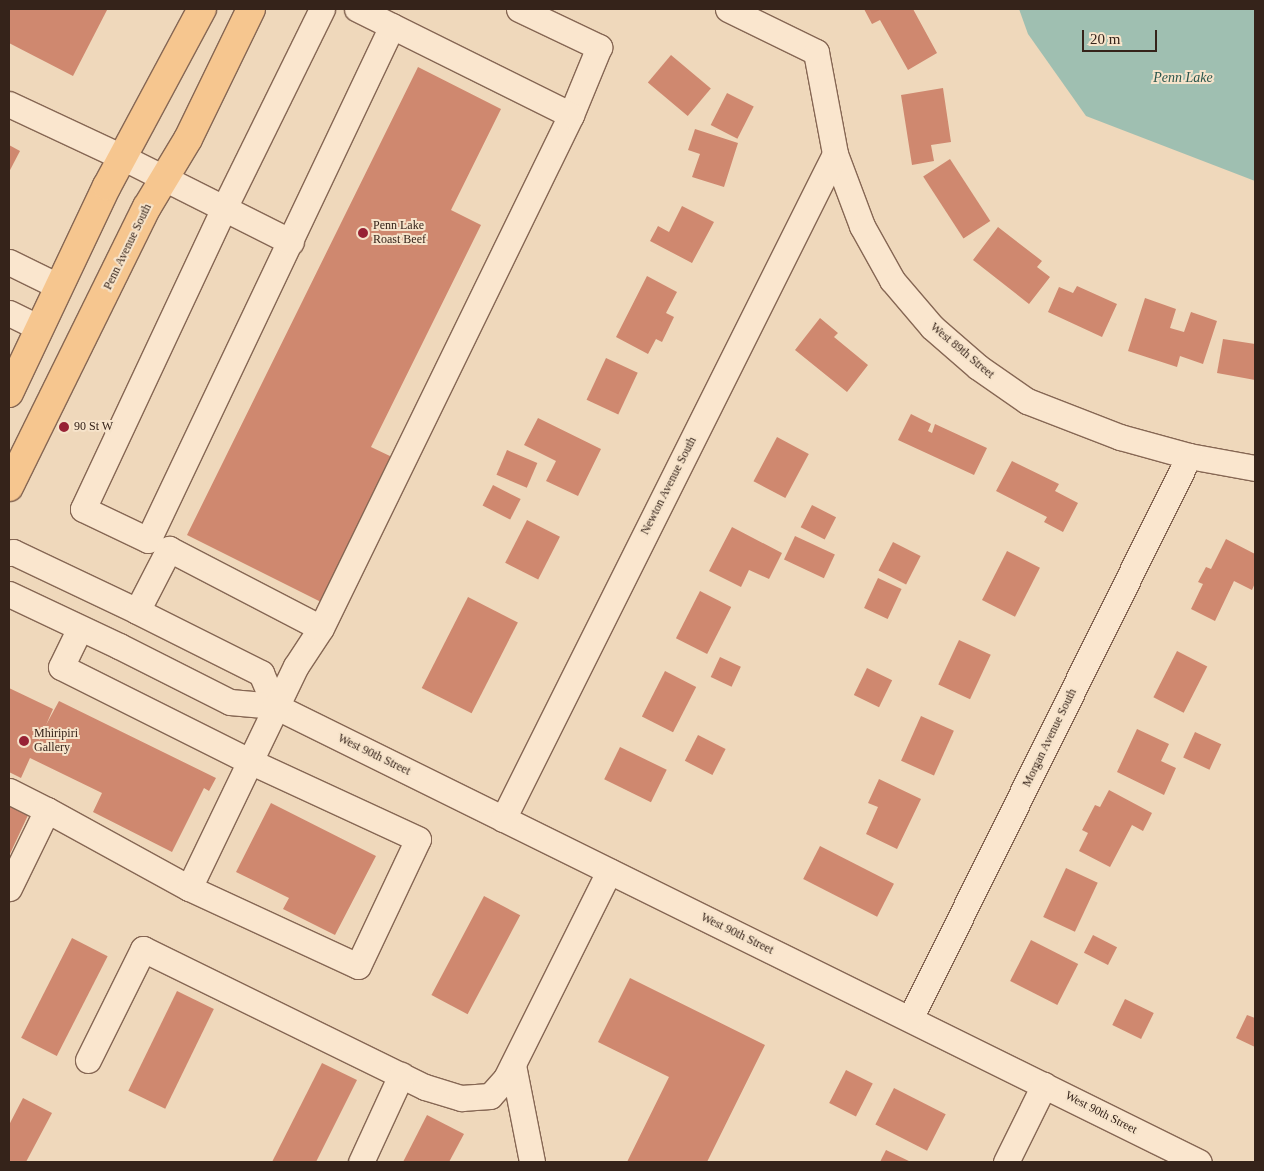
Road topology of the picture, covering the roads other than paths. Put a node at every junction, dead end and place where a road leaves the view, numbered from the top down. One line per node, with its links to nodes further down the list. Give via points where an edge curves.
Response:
1 (251, 9): 12 (main road, Penn Avenue South, via 188,139)
2 (322, 9): 13 (street)
3 (357, 9): 7 (street)
4 (519, 9): 9 (street, via 599,47)
5 (728, 9): 10 (street, West 89th Street, via 816,52)
6 (195, 11): 11 (main road)
7 (392, 26): 9 (street); 14 (street)
8 (9, 104): 11 (street)
9 (571, 115): 29 (street)
10 (835, 154): 21 (street, West 89th Street, via 862,226 892,280 932,327 978,368 1027,401 1120,437); 34 (street, Newton Avenue South)
11 (122, 157): 12 (street); 16 (main road)
12 (163, 178): 13 (street); 23 (main road, Penn Avenue South)
13 (223, 210): 14 (street); 24 (street, via 83,509)
14 (291, 242): 24 (street)
15 (9, 262): 16 (street)
16 (58, 286): 18 (main road)
17 (9, 313): 18 (street)
18 (40, 328): 19 (main road)
19 (15, 375): 20 (main road)
20 (9, 393)
21 (1190, 456): 22 (street, West 89th Street); 38 (street, Morgan Avenue South)
22 (1255, 468)
23 (9, 487)
24 (158, 545): 27 (street); 29 (street)
25 (9, 553): 27 (street, via 13,552)
26 (9, 594): 28 (street, West 90th Street)
27 (137, 611): 30 (street, via 261,673)
28 (80, 628): 30 (street, West 90th Street, via 230,702); 31 (street, via 60,667)
29 (321, 628): 30 (street)
30 (275, 706): 31 (street); 34 (street, West 90th Street)
31 (249, 761): 37 (street); 37 (street, via 418,839 410,856 358,966)
32 (9, 790): 33 (street)
33 (48, 810): 36 (street); 37 (street)
34 (503, 819): 35 (street, West 90th Street)
35 (609, 871): 38 (street, West 90th Street); 40 (street)
36 (9, 888)
37 (189, 888)
38 (910, 1019): 42 (street, West 90th Street)
39 (88, 1060): 41 (street, via 143,949)
40 (513, 1065): 41 (street, via 490,1096 461,1098 425,1087); 44 (street)
41 (401, 1075): 43 (street)
42 (1044, 1085): 45 (street); 46 (street, West 90th Street)
43 (361, 1162)
44 (532, 1162)
45 (1006, 1162)
46 (1199, 1162)

